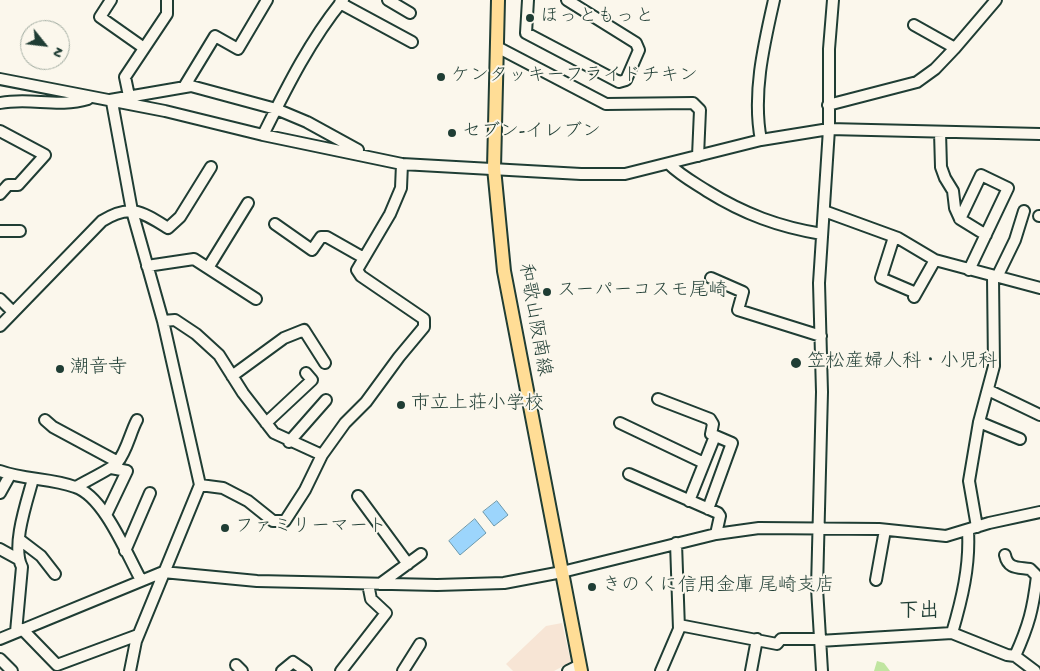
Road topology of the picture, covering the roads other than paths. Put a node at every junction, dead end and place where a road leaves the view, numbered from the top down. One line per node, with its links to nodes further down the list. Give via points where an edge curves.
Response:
1 (111, 0): 16 (street, via 100,17)
2 (167, 0): 16 (street, via 167,14)
3 (267, 0): 19 (street, via 238,49 216,36)
4 (388, 0): 12 (street)
5 (498, 0): 15 (main road, 和歌山阪南線)
6 (528, 0): 7 (street, via 526,33 619,82 626,80 639,50 636,44)
7 (566, 0)
8 (774, 0): 31 (street, via 766,36 758,106)
9 (833, 0): 24 (street)
10 (996, 0): 17 (street)
11 (341, 1): 14 (street); 25 (street, via 285,87)
12 (410, 13)
13 (914, 25): 17 (street)
14 (412, 42)
15 (497, 47): 33 (street, via 606,104 693,103 700,110); 37 (main road, 和歌山阪南線)
16 (144, 48): 20 (street, via 125,77)
17 (955, 48): 24 (street, via 917,82)
18 (0, 79): 21 (street)
19 (184, 88): 20 (street); 25 (street, via 200,88)
20 (129, 96): 22 (street)
21 (91, 98): 22 (street); 23 (street, via 70,104 12,100)
22 (109, 102): 30 (street, via 165,111); 40 (street)
23 (0, 103)
24 (828, 105): 26 (street)
25 (276, 109): 30 (street); 32 (street, via 307,122)
26 (829, 129): 28 (street); 31 (street); 41 (street)
27 (0, 131): 38 (street, via 45,155 18,185 8,185)
28 (940, 132): 29 (street); 43 (street, via 941,167 953,191)
29 (1040, 134)
30 (263, 135): 32 (street)
31 (761, 140): 33 (street)
32 (366, 155): 34 (street)
33 (698, 156): 35 (street)
34 (402, 164): 37 (street); 50 (street, via 401,188)
35 (669, 164): 37 (street, via 625,174); 47 (street, via 678,173 742,212)
36 (211, 167): 40 (street, via 180,218 168,228 141,211)
37 (494, 168): 107 (main road, 和歌山阪南線, via 504,271)
38 (0, 194)
39 (248, 203): 53 (street)
40 (132, 211): 52 (street); 60 (street, via 116,212 102,221)
41 (824, 211): 47 (street); 49 (street)
42 (1024, 212): 55 (street, via 1015,240)
43 (960, 218): 48 (street); 48 (street, via 981,175 1008,188)
44 (275, 224): 50 (street, via 312,250 321,237 327,237)
45 (0, 231): 46 (street)
46 (20, 231)
47 (822, 234): 63 (street, via 819,283)
48 (986, 235): 54 (street)
49 (894, 236): 51 (street); 51 (street, via 881,278 915,295)
50 (364, 258): 79 (street, via 357,270 361,276 424,319 424,327)
51 (935, 260): 54 (street)
52 (147, 266): 53 (street, via 194,259); 61 (street)
53 (208, 268): 59 (street)
54 (969, 270): 55 (street)
55 (995, 277): 57 (street); 67 (street, via 995,355)
56 (711, 278): 63 (street, via 743,292 738,310)
57 (1040, 288)
58 (0, 299): 60 (street)
59 (256, 299)
60 (13, 312): 62 (street)
61 (163, 321): 66 (street, via 175,320 196,334 219,355); 85 (street)
62 (0, 326)
63 (821, 336): 94 (street)
64 (325, 363): 66 (street, via 304,330 284,338)
65 (306, 373): 74 (street, via 312,380)
66 (232, 376): 74 (street)
67 (988, 390): 70 (street); 73 (street)
68 (658, 399): 76 (street, via 712,420 711,434)
69 (326, 400): 78 (street)
70 (1040, 415)
71 (45, 420): 81 (street)
72 (137, 420): 81 (street)
73 (979, 422): 77 (street); 95 (street, via 969,481)
74 (266, 423): 78 (street, via 274,434)
75 (620, 423): 80 (street)
76 (715, 436): 80 (street); 91 (street, via 733,445)
77 (1020, 439)
78 (289, 442): 79 (street)
79 (322, 455): 85 (street, via 285,521 273,521 248,501 223,488)
80 (704, 463): 90 (street)
81 (114, 465): 86 (street); 93 (street, via 127,471)
82 (5, 473): 84 (street); 87 (street)
83 (629, 474): 90 (street)
84 (33, 480): 86 (street); 98 (street)
85 (200, 485): 106 (street)
86 (76, 487): 93 (street, via 88,494)
87 (0, 493)
88 (150, 493): 101 (street)
89 (358, 496): 105 (street)
90 (689, 501): 91 (street)
91 (708, 509): 97 (street, via 720,514)
92 (1040, 512): 95 (street)
93 (106, 515): 101 (street)
94 (818, 529): 96 (street); 97 (street, via 759,528); 119 (street)
95 (973, 529): 96 (street, via 946,536); 115 (street, via 962,598)
96 (885, 530): 110 (street)
97 (716, 534): 99 (street)
98 (20, 540): 104 (street); 108 (street, via 41,556)
99 (676, 543): 107 (street); 113 (street)
100 (0, 549): 104 (street)
101 (125, 551): 109 (street)
102 (421, 554): 105 (street)
103 (1005, 554): 121 (street, via 1011,567 1030,569 1037,576 1033,611)
104 (18, 559): 114 (street, via 22,566)
105 (408, 564): 112 (street)
106 (162, 572): 109 (street); 111 (street, via 257,581); 116 (street)
107 (562, 572): 112 (street, via 504,582); 123 (main road, 和歌山阪南線)
108 (55, 574)
109 (142, 580): 114 (street)
110 (876, 580)
111 (368, 584): 112 (street); 128 (street, via 371,599 386,613)
112 (380, 584)
113 (679, 625): 117 (street); 131 (street)
114 (19, 630): 116 (street, via 58,665); 118 (street)
115 (952, 633): 119 (street); 121 (street)
116 (138, 634): 125 (street)
117 (757, 638): 119 (street, via 777,644 781,639); 132 (street)
118 (0, 639)
119 (819, 640): 133 (street)
120 (420, 644): 129 (street)
121 (1015, 656): 134 (street)
122 (0, 659): 124 (street)
123 (581, 668): 130 (street)
124 (12, 671)
125 (130, 671)
126 (282, 671): 127 (street, via 293,662)
127 (306, 671)
128 (341, 671)
129 (403, 671)
130 (568, 671)
131 (661, 671)
132 (751, 671)
133 (822, 671)
134 (1035, 671)

